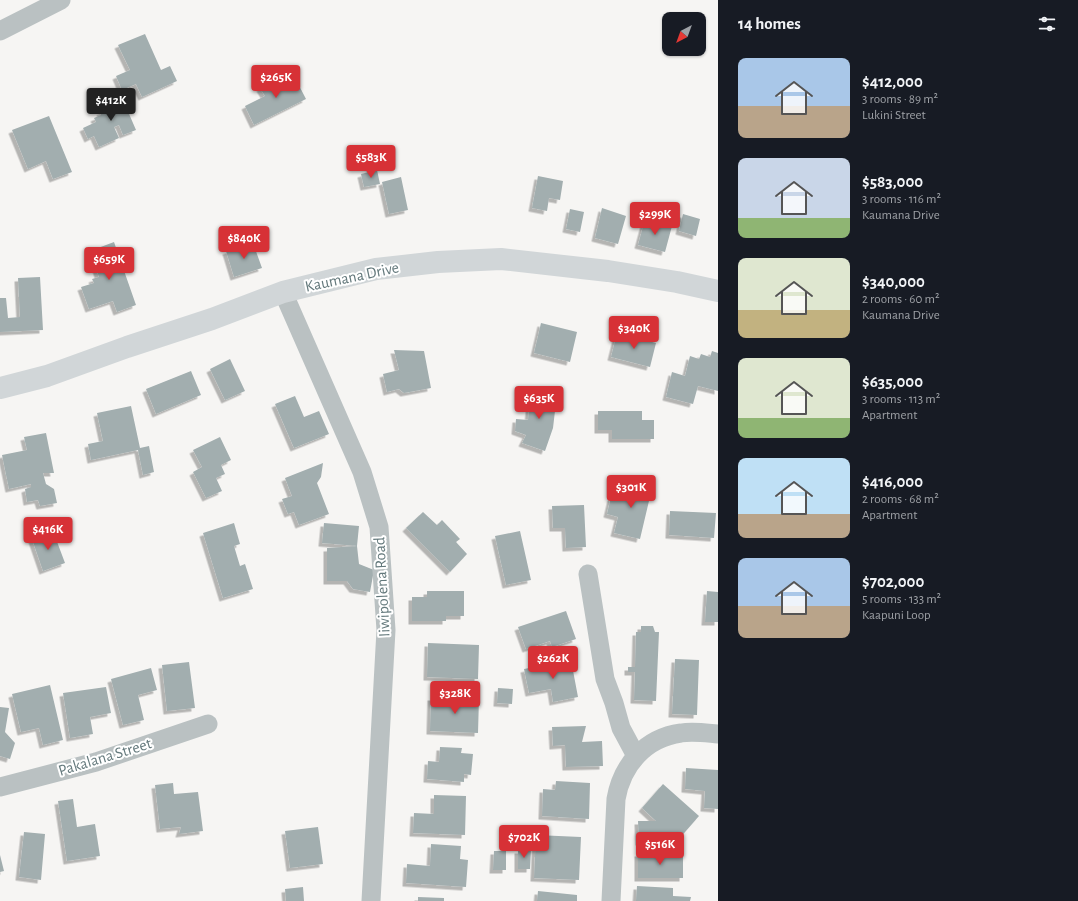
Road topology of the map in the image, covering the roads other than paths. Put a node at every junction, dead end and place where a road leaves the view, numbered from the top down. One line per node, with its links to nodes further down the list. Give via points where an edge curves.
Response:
1 (62, 0): 2 (street)
2 (0, 31)
3 (718, 291): 4 (street, Kaumana Drive, via 608,271 501,259 438,262 376,269)
4 (284, 292): 5 (street, Kaumana Drive, via 47,376); 11 (street, Iiwipolena Road, via 362,472 379,527 386,630)
5 (0, 388)
6 (588, 574): 9 (street, via 605,679 620,728)
7 (208, 724): 10 (street, Pakalana Street, via 96,762)
8 (718, 734): 9 (street, via 692,732 668,736 656,741)
9 (636, 756): 12 (street, via 628,765 618,787)
10 (0, 787)
11 (371, 901)
12 (611, 901)

